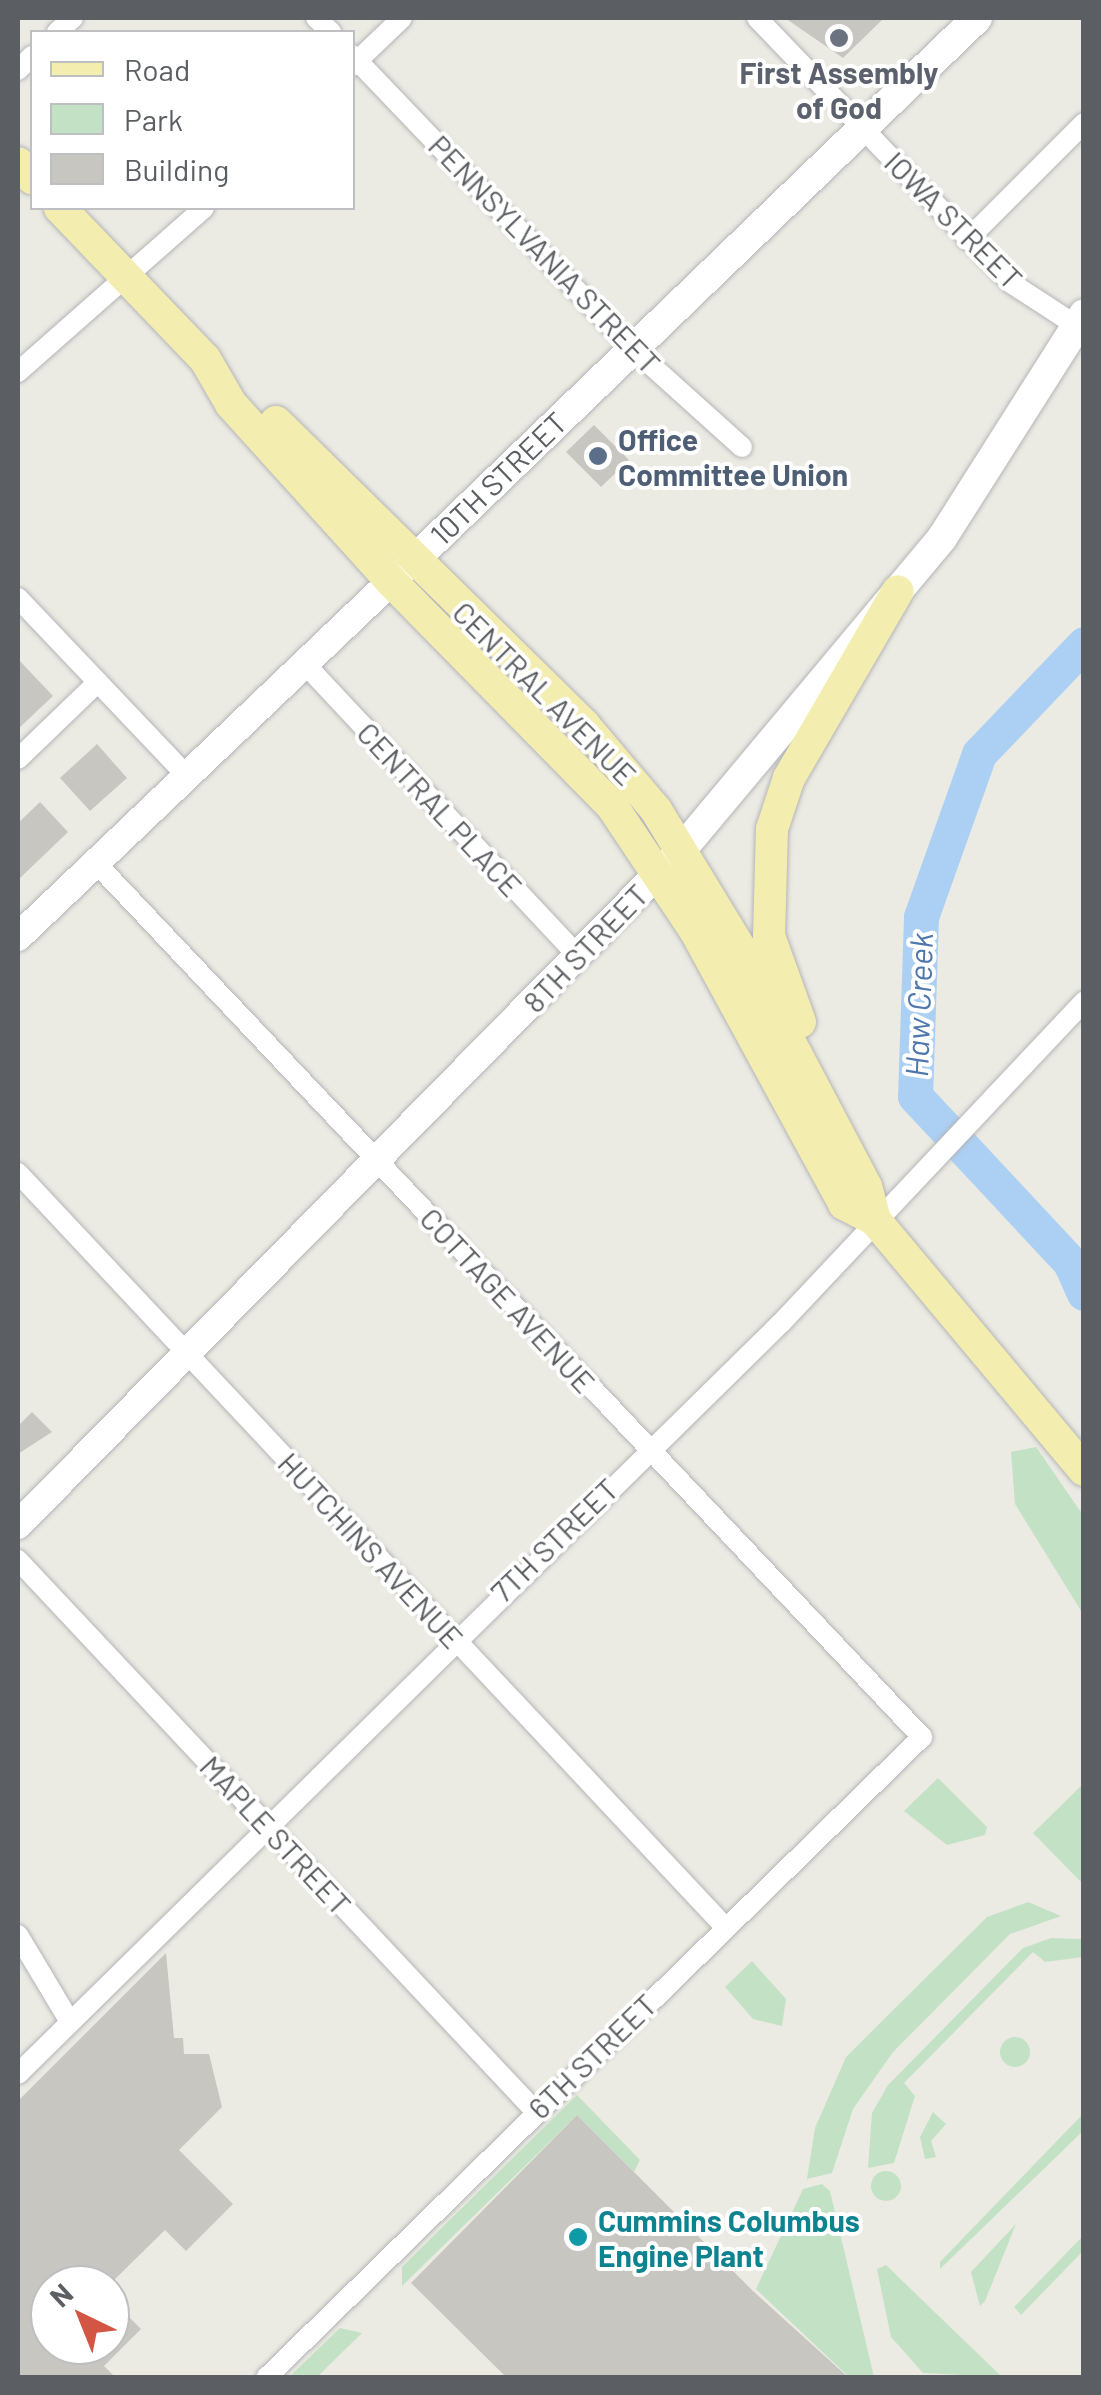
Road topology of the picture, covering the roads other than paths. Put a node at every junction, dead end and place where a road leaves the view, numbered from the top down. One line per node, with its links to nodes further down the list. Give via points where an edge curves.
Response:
1 (402, 18): 4 (street)
2 (757, 18): 7 (street, IOWA STREET)
3 (977, 18): 7 (main road, 10TH STREET)
4 (355, 60)
5 (355, 62): 13 (street, PENNSYLVANIA STREET)
6 (1084, 124): 10 (street)
7 (862, 128): 10 (street, IOWA STREET); 13 (main road, 10TH STREET)
8 (62, 210): 11 (main road, CENTRAL AVENUE)
9 (202, 210): 11 (street)
10 (967, 240): 12 (street, IOWA STREET)
11 (126, 276): 14 (street); 16 (main road, CENTRAL AVENUE, via 224,383 246,391)
12 (1080, 320): 17 (main road, 8TH STREET, via 1003,450)
13 (632, 348): 15 (street, PENNSYLVANIA STREET); 16 (main road, 10TH STREET)
14 (18, 372)
15 (742, 446)
16 (402, 571): 19 (street, 10TH STREET); 23 (main road, CENTRAL AVENUE, via 585,726); 25 (main road, CENTRAL AVENUE, via 574,762)
17 (898, 591): 23 (main road, 8TH STREET); 29 (main road, via 790,778 772,829 768,936 823,1071)
18 (18, 598): 20 (street)
19 (303, 662): 22 (street, 10TH STREET); 27 (street, CENTRAL PLACE)
20 (98, 682): 21 (street); 22 (street)
21 (18, 759)
22 (186, 775): 24 (street, 10TH STREET)
23 (682, 848): 25 (street, 8TH STREET); 29 (main road, CENTRAL AVENUE)
24 (96, 862): 26 (street, 10TH STREET); 30 (street, COTTAGE AVENUE)
25 (658, 873): 27 (street, 8TH STREET); 32 (main road, CENTRAL AVENUE, via 798,1133 844,1204)
26 (18, 937)
27 (578, 956): 30 (street, 8TH STREET)
28 (1084, 1000): 32 (street, 7TH STREET)
29 (822, 1112): 32 (main road, CENTRAL AVENUE, via 866,1186)
30 (378, 1160): 33 (street, 8TH STREET); 34 (street, COTTAGE AVENUE)
31 (18, 1173): 33 (street, HUTCHINS AVENUE)
32 (875, 1220): 34 (street, 7TH STREET); 35 (main road, CENTRAL AVENUE)
33 (188, 1353): 36 (street, 8TH STREET); 38 (street, HUTCHINS AVENUE)
34 (648, 1448): 38 (street, 7TH STREET); 39 (street, COTTAGE AVENUE)
35 (1084, 1470)
36 (18, 1524)
37 (18, 1560): 40 (street, MAPLE STREET)
38 (454, 1638): 40 (street, 7TH STREET); 41 (street, HUTCHINS AVENUE)
39 (922, 1737): 41 (street, 6TH STREET)
40 (267, 1825): 43 (street, 7TH STREET); 45 (street, MAPLE STREET)
41 (724, 1927): 45 (street, 6TH STREET)
42 (18, 1934): 43 (street)
43 (70, 2022): 44 (street, 7TH STREET)
44 (18, 2074)
45 (534, 2111): 46 (street, 6TH STREET)
46 (266, 2378)

